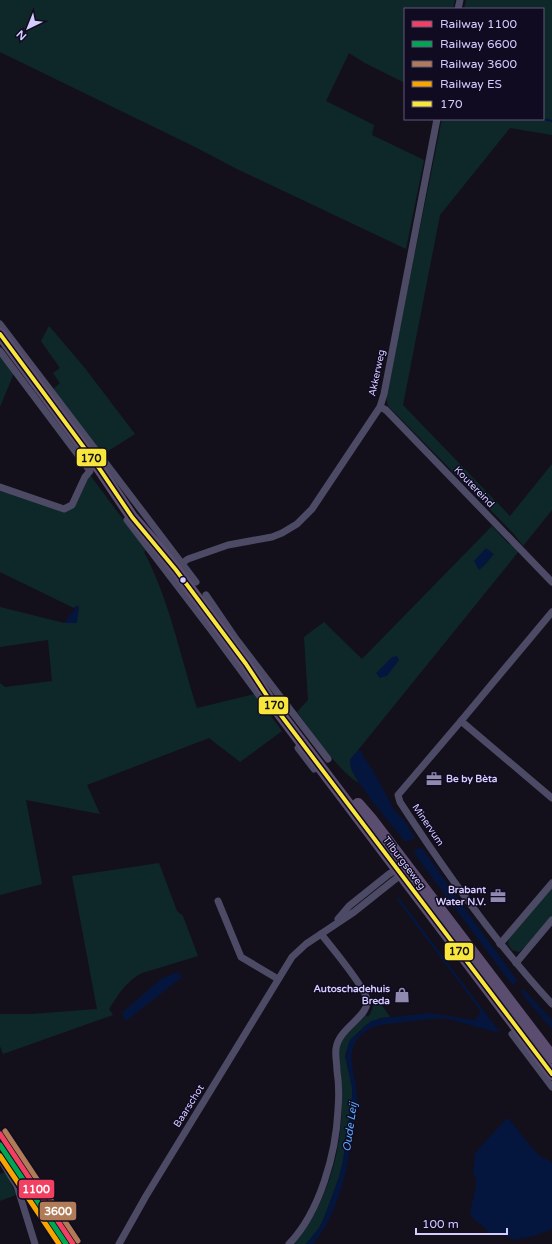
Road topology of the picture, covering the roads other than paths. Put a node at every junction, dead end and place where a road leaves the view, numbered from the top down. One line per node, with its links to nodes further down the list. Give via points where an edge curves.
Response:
1 (437, 120): 5 (street, Akkerweg)
2 (0, 324): 9 (street)
3 (0, 334): 6 (main road, Tilburgseweg)
4 (0, 351): 6 (street)
5 (380, 407): 9 (street, Akkerweg, via 312,509 297,524 272,537 228,545 188,559); 11 (street, Koutereind, via 386,410)
6 (95, 469): 7 (street, via 85,477 72,505 64,509); 8 (main road, Tilburgseweg)
7 (0, 487)
8 (134, 515): 9 (main road, Tilburgseweg, via 148,528 158,547); 15 (street, via 127,520 211,630)
9 (178, 567): 10 (street); 14 (main road, Tilburgseweg)
10 (196, 582)
11 (552, 582)
12 (206, 595): 14 (street)
13 (552, 612): 16 (street, Minervum)
14 (249, 661): 15 (main road, Tilburgseweg); 17 (street)
15 (271, 702): 17 (main road, Tilburgseweg)
16 (461, 721): 18 (street); 24 (street, Minervum, via 398,795 424,839)
17 (323, 766): 19 (main road, Tilburgseweg)
18 (552, 798)
19 (402, 869): 23 (street, Baarschot, via 349,906 333,925); 29 (main road, Tilburgseweg); 30 (main road, Tilburgseweg)
20 (552, 883): 24 (street)
21 (218, 901): 26 (street, via 241,957)
22 (552, 920): 25 (street)
23 (320, 934): 26 (street, Baarschot, via 292,957); 35 (street, via 360,986 367,1004 364,1012 344,1031 337,1042 335,1056 338,1110 335,1145 309,1218)
24 (500, 944): 25 (street, Minervum)
25 (516, 963): 27 (street, Minervum)
26 (278, 980): 34 (street, Baarschot)
27 (552, 1004)
28 (512, 1034): 31 (street)
29 (552, 1057)
30 (552, 1074)
31 (552, 1087)
32 (0, 1158): 33 (street, via 17,1186)
33 (35, 1244)
34 (119, 1244)
35 (289, 1244)

